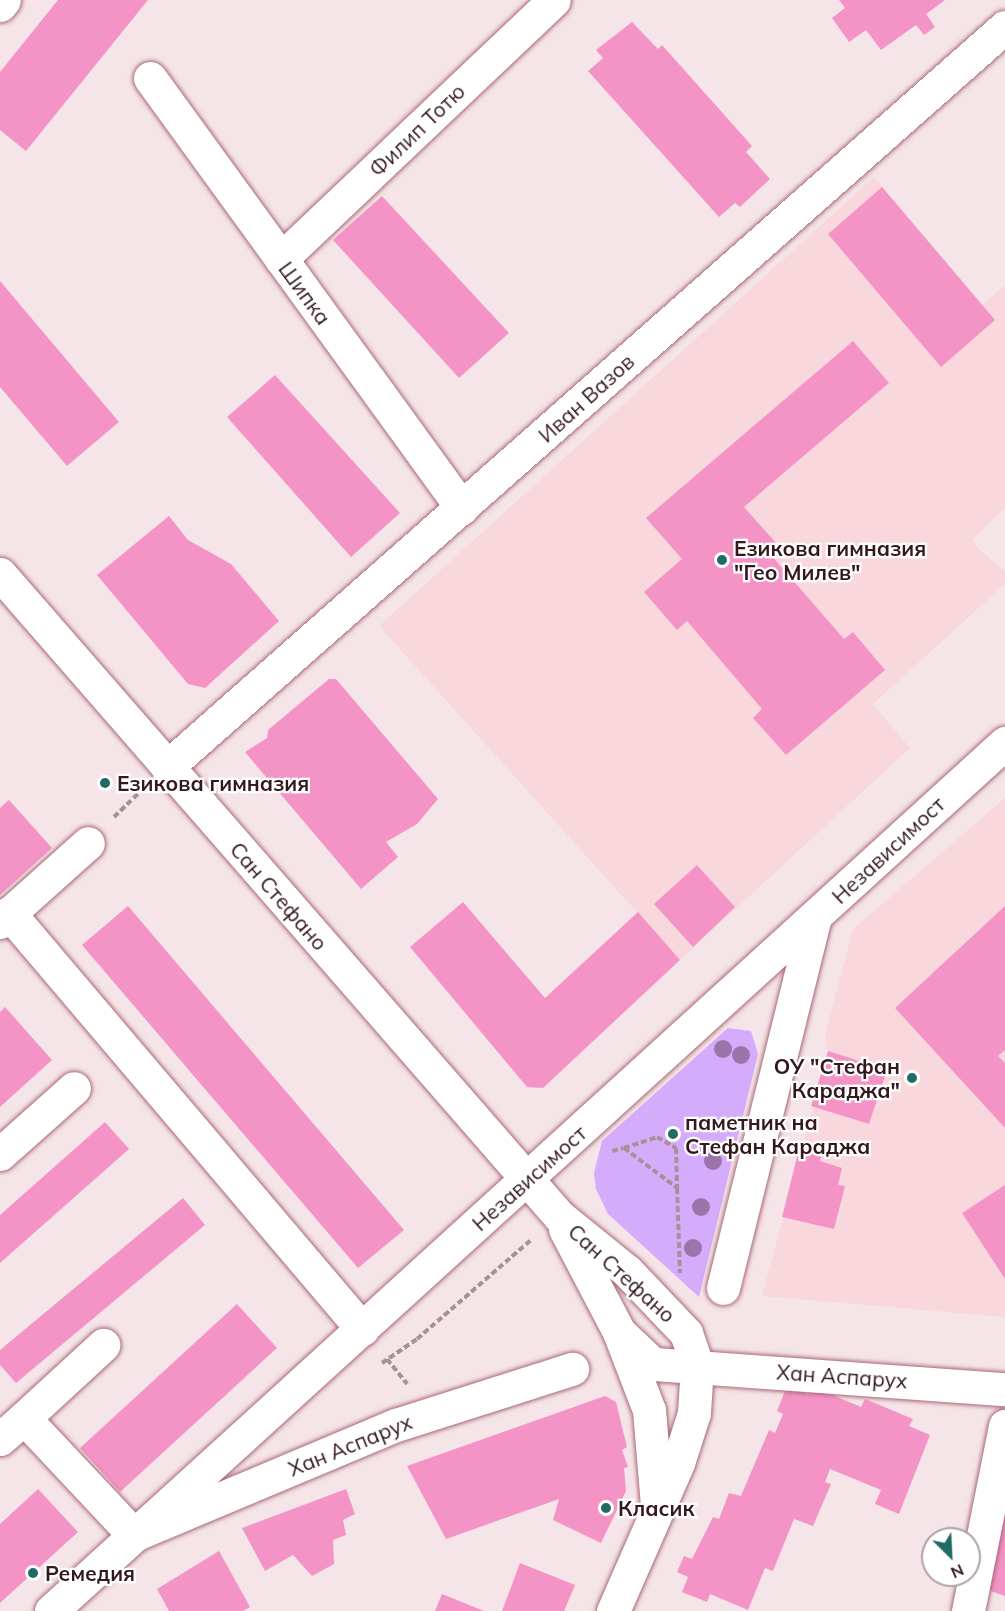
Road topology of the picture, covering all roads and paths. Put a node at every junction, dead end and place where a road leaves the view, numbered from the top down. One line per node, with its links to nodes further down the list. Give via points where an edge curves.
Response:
1 (4, 0): 3 (street)
2 (554, 0): 6 (street, Филип Тотю)
3 (0, 5)
4 (1005, 27): 7 (street, Иван Вазов)
5 (150, 78): 6 (street, Шипка)
6 (281, 259): 7 (street, Шипка)
7 (462, 508): 10 (street, Иван Вазов)
8 (0, 574): 10 (street, Сан Стефано)
9 (1005, 743): 12 (street, Независимост)
10 (167, 767): 11 (path); 18 (street, Сан Стефано)
11 (88, 843): 13 (street)
12 (815, 917): 15 (street, Независимост); 21 (street)
13 (5, 918): 23 (street)
14 (74, 1088): 17 (street)
15 (566, 1144): 16 (path, via 597,1155); 18 (street, Независимост)
16 (624, 1148): 19 (path); 19 (path, via 657,1137 676,1148)
17 (0, 1154)
18 (527, 1180): 20 (street, Сан Стефано); 23 (street, Независимост)
19 (677, 1188): 22 (path, via 681,1281)
20 (559, 1216): 22 (street, Сан Стефано, via 627,1271); 24 (street, Сан Стефано); 26 (path, via 417,1339)
21 (723, 1288)
22 (671, 1315): 27 (street, Сан Стефано, via 686,1333)
23 (362, 1329): 34 (street, Независимост)
24 (619, 1332): 27 (street, Хан Аспарух, via 653,1364); 33 (street, via 649,1410)
25 (103, 1345): 30 (street)
26 (387, 1359)
27 (697, 1365): 29 (street, Хан Аспарух); 33 (street, via 694,1413 678,1463)
28 (572, 1369): 34 (street, Хан Аспарух, via 396,1425)
29 (1005, 1389)
30 (24, 1418): 32 (street); 34 (street)
31 (1005, 1426): 37 (street)
32 (0, 1439)
33 (657, 1507): 36 (street)
34 (134, 1535): 35 (street, Независимост)
35 (51, 1611)
36 (613, 1611)
37 (968, 1611)

